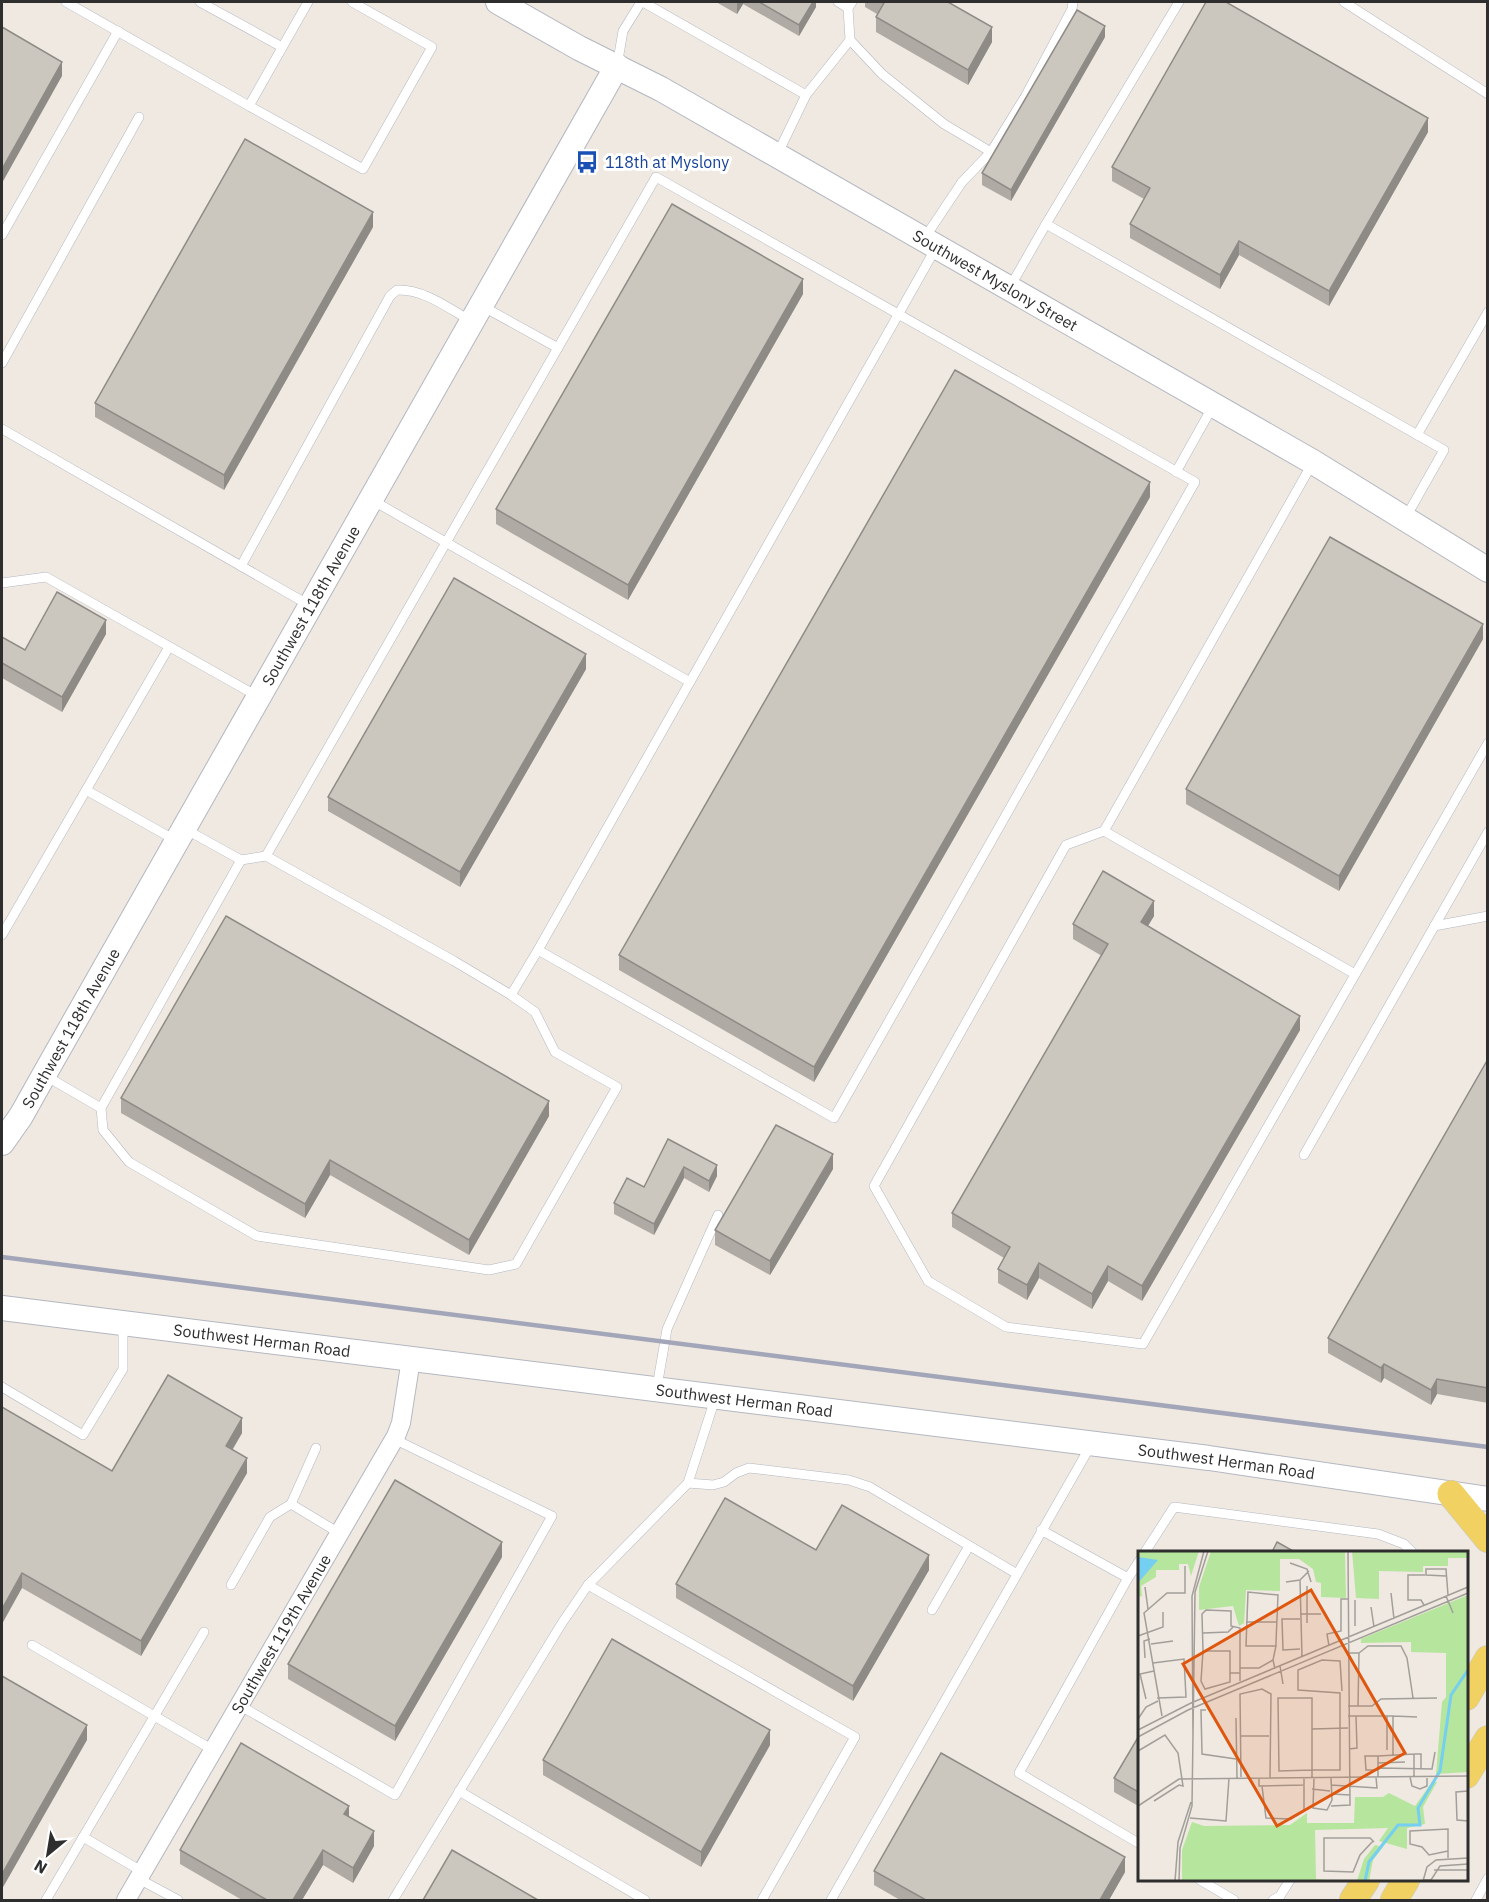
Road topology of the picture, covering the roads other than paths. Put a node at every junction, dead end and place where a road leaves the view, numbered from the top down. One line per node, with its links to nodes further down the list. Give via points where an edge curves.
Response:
1 (66, 2): 12 (lane)
2 (200, 2): 14 (lane)
3 (308, 2): 14 (lane)
4 (352, 2): 18 (lane, via 432,47 363,169)
5 (498, 2): 15 (street, Southwest Myslony Street)
6 (642, 2): 15 (lane, via 623,31); 17 (lane)
7 (838, 2): 11 (lane)
8 (1073, 2): 20 (lane, via 1025,97)
9 (1179, 2): 22 (lane)
10 (1344, 2): 16 (lane)
11 (850, 5): 13 (lane)
12 (118, 31): 18 (lane); 23 (lane)
13 (850, 40): 17 (lane); 20 (lane, via 882,74 944,124)
14 (282, 47): 18 (lane)
15 (617, 66): 21 (street, Southwest Myslony Street); 27 (street, Southwest 118th Avenue)
16 (1488, 94)
17 (806, 95): 21 (lane)
18 (249, 106)
19 (140, 117): 30 (lane)
20 (991, 152): 24 (lane, via 962,182)
21 (777, 154): 24 (street, Southwest Myslony Street)
22 (1046, 224): 25 (lane); 33 (lane)
23 (2, 235)
24 (930, 242): 25 (street, Southwest Myslony Street); 28 (lane)
25 (1010, 288): 31 (street, Southwest Myslony Street)
26 (1488, 312): 33 (lane)
27 (477, 314): 29 (lane); 36 (street, Southwest 118th Avenue); 39 (lane, via 410,289 397,290 390,296)
28 (898, 315): 29 (lane, via 656,177); 35 (lane); 44 (lane)
29 (558, 348): 38 (lane)
30 (2, 363)
31 (1214, 404): 34 (street, Southwest Myslony Street); 35 (lane)
32 (2, 429): 39 (lane)
33 (1417, 435): 37 (lane, via 1444,450)
34 (1313, 462): 37 (street, Southwest Myslony Street); 48 (lane)
35 (1176, 472): 56 (lane, via 1195,482 834,1118)
36 (371, 500): 38 (lane); 42 (street, Southwest 118th Avenue)
37 (1405, 519): 40 (street, Southwest Myslony Street)
38 (447, 544): 44 (lane); 51 (lane)
39 (241, 566): 42 (lane)
40 (1488, 570)
41 (2, 583): 43 (lane, via 46,577)
42 (311, 606): 45 (street, Southwest 118th Avenue)
43 (169, 646): 45 (lane); 47 (lane)
44 (690, 681): 56 (lane)
45 (259, 698): 50 (street, Southwest 118th Avenue)
46 (1488, 743): 57 (lane)
47 (86, 789): 50 (lane); 55 (lane)
48 (1104, 831): 57 (lane); 57 (lane, via 1066,845 874,1186 928,1281 1006,1327 1143,1344)
49 (1488, 832): 54 (lane)
50 (181, 835): 52 (lane); 59 (street, Southwest 118th Avenue)
51 (266, 856): 52 (lane); 58 (lane)
52 (241, 860): 60 (lane)
53 (1488, 916): 54 (lane)
54 (1434, 926): 62 (lane)
55 (2, 935)
56 (538, 950): 58 (lane)
57 (1355, 974)
58 (511, 994): 60 (lane, via 535,1012 555,1052 617,1087 516,1264 489,1270 257,1236 129,1162 103,1130)
59 (44, 1075): 60 (lane); 61 (street, Southwest 118th Avenue)
60 (101, 1108)
61 (2, 1143)
62 (1304, 1155)
63 (718, 1215): 68 (lane, via 667,1329)
64 (6, 1305): 65 (street, Southwest Herman Road)
65 (123, 1323): 66 (street, Southwest Herman Road); 67 (lane, via 123,1369 83,1435)
66 (411, 1359): 68 (street, Southwest Herman Road); 70 (street, Southwest 119th Avenue, via 401,1423)
67 (2, 1387)
68 (657, 1389): 69 (street, Southwest Herman Road)
69 (715, 1397): 71 (street, Southwest Herman Road); 73 (lane)
70 (394, 1439): 78 (street, Southwest 119th Avenue); 93 (lane, via 552,1516 395,1795)
71 (1092, 1443): 74 (street, Southwest Herman Road); 77 (lane)
72 (316, 1448): 76 (lane)
73 (688, 1483): 80 (lane, via 713,1485 749,1468 849,1480 870,1487); 87 (lane)
74 (1451, 1494): 75 (street, Southwest Herman Road); 79 (main road)
75 (1488, 1499)
76 (291, 1504): 78 (lane); 86 (lane, via 270,1517)
77 (1041, 1530): 84 (lane); 85 (lane)
78 (339, 1533): 93 (street, Southwest 119th Avenue)
79 (1488, 1539)
80 (969, 1546): 84 (lane); 88 (lane)
81 (1146, 1551): 82 (lane, via 1174,1507 1378,1534 1404,1544)
82 (1411, 1551)
83 (1138, 1563): 85 (lane)
84 (1017, 1574): 113 (lane)
85 (1128, 1578): 100 (lane, via 1019,1773)
86 (231, 1585)
87 (588, 1585): 98 (lane); 112 (lane, via 855,1737)
88 (932, 1610)
89 (204, 1632): 94 (lane)
90 (33, 1645): 94 (lane)
91 (1488, 1659): 92 (main road)
92 (1468, 1695)
93 (239, 1705): 96 (street, Southwest 119th Avenue)
94 (154, 1716): 96 (lane); 99 (lane)
95 (1488, 1739): 97 (main road)
96 (213, 1750): 101 (street, Southwest 119th Avenue)
97 (1468, 1773)
98 (459, 1791): 110 (lane); 111 (lane)
99 (83, 1837): 101 (lane); 107 (lane)
100 (1138, 1843)
101 (141, 1875): 108 (street, Southwest 119th Avenue); 109 (lane)
102 (1488, 1878): 118 (lane)
103 (1202, 1881): 114 (lane)
104 (1289, 1881): 115 (lane)
105 (1365, 1881): 116 (main road)
106 (1405, 1881): 117 (main road)
107 (46, 1900)
108 (126, 1900)
109 (178, 1900)
110 (393, 1900)
111 (645, 1900)
112 (762, 1900)
113 (831, 1900)
114 (1234, 1900)
115 (1273, 1900)
116 (1353, 1900)
117 (1394, 1900)
118 (1476, 1900)

